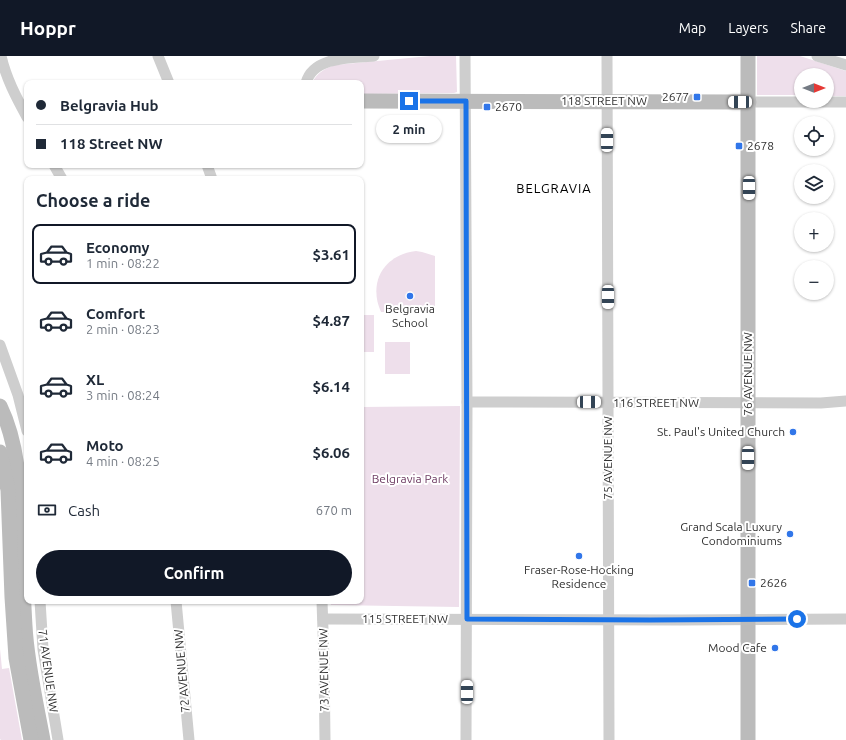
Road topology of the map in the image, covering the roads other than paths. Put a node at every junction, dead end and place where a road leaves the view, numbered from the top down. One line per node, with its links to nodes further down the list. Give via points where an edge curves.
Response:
1 (1, 56): 16 (street, via 5,73)
2 (158, 56): 9 (street)
3 (374, 56): 10 (street, via 331,61 319,66)
4 (465, 56): 12 (street)
5 (607, 56): 13 (street, 75 AVENUE NW)
6 (748, 56): 14 (street, 76 AVENUE NW)
7 (816, 56): 8 (street)
8 (846, 65)
9 (168, 80)
10 (307, 80)
11 (364, 101): 12 (street, 118 STREET NW)
12 (466, 101): 13 (street, 118 STREET NW); 20 (street)
13 (607, 101): 14 (street, 118 STREET NW); 21 (street, 75 AVENUE NW)
14 (749, 102): 15 (street, 118 STREET NW); 22 (street, 76 AVENUE NW)
15 (846, 102)
16 (24, 111)
17 (0, 345): 19 (street)
18 (846, 401): 22 (street, 116 STREET NW)
19 (24, 402)
20 (467, 402): 21 (street, 116 STREET NW); 31 (street)
21 (608, 402): 22 (street, 116 STREET NW); 33 (street, 75 AVENUE NW)
22 (748, 403): 34 (street, 76 AVENUE NW)
23 (0, 406): 25 (street, via 7,422 18,472)
24 (0, 452): 35 (street, via 8,490 16,658)
25 (24, 602)
26 (24, 604): 36 (street, via 35,699)
27 (40, 604): 37 (street, 71 AVENUE NW, via 43,649)
28 (176, 604): 38 (street, 72 AVENUE NW)
29 (322, 604): 30 (street, 73 AVENUE NW)
30 (323, 619): 31 (street, 115 STREET NW); 39 (street, 73 AVENUE NW)
31 (467, 619): 33 (street, 115 STREET NW); 40 (street)
32 (846, 619): 34 (street, 115 STREET NW)
33 (608, 620): 34 (street, 115 STREET NW); 41 (street, 75 AVENUE NW)
34 (748, 620): 42 (street, 76 AVENUE NW)
35 (31, 740)
36 (43, 740)
37 (58, 740)
38 (188, 740)
39 (325, 740)
40 (466, 740)
41 (608, 740)
42 (748, 740)

